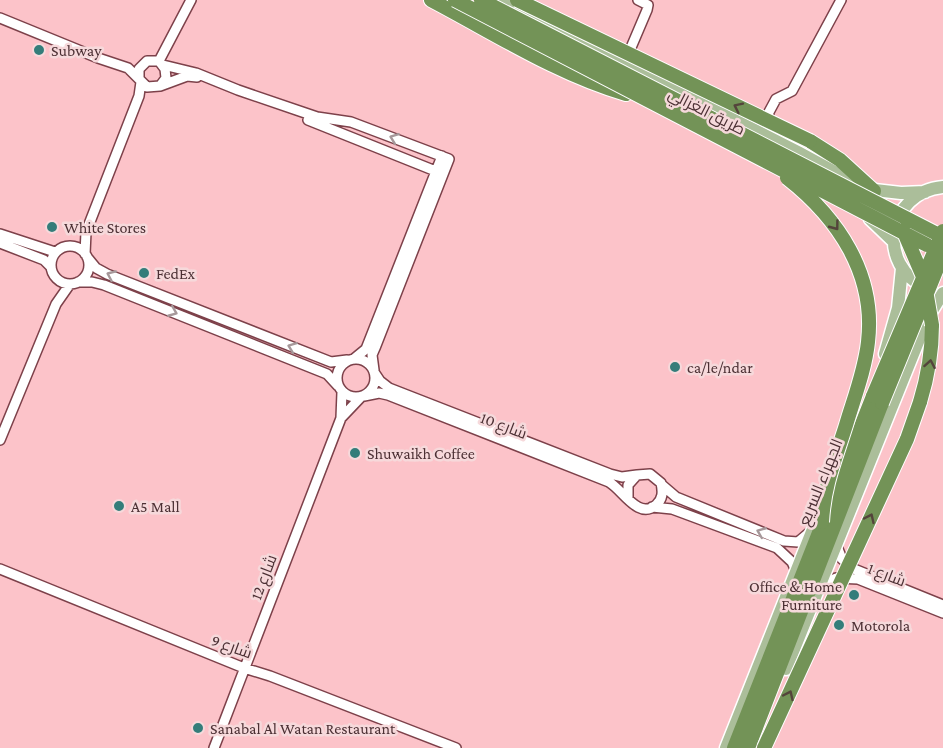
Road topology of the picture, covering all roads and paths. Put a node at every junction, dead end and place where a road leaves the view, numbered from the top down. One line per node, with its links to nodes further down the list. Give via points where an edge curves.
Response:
1 (191, 0): 11 (street)
2 (431, 0): 17 (highway, via 562,70)
3 (445, 0): 17 (main road, طريق الغزالي)
4 (455, 0): 22 (highway, طريق الغزالي, bridge)
5 (482, 0): 30 (highway, طريق الغزالي, bridge)
6 (500, 0): 13 (main road, طريق الغزالي)
7 (516, 0): 69 (highway, one-way to 7, bridge, via 907,439 920,402 932,352 931,309 924,279 905,233 889,209 840,160)
8 (638, 0): 13 (street, via 648,5 627,56)
9 (841, 0): 21 (street, via 792,91 773,102 769,112 771,125)
10 (1, 17): 14 (street)
11 (161, 63): 12 (street, via 151,60); 16 (street, via 166,78); 19 (street, via 317,117)
12 (141, 66): 14 (street); 15 (street)
13 (630, 66): 21 (main road, طريق الغزالي)
14 (128, 68): 15 (street)
15 (140, 81): 16 (street, via 147,87); 18 (street)
16 (158, 87): 18 (street); 20 (street, via 195,76)
17 (626, 94): 31 (main road, طريق الغزالي, via 868,217)
18 (137, 100): 27 (street)
19 (351, 122): 20 (street); 23 (street, one-way to 19, via 445,158)
20 (344, 135): 23 (street)
21 (798, 152): 25 (main road, طريق الغزالي, via 866,189 901,194)
22 (762, 158): 29 (highway, طريق الغزالي, bridge); 55 (highway, one-way to 55, bridge, via 809,195 833,222 852,254 867,298 868,343 826,482)
23 (440, 172): 44 (street, via 366,348); 45 (street, via 372,355)
24 (943, 187): 25 (main road)
25 (925, 192): 31 (main road, via 901,212)
26 (943, 231): 55 (highway, الجهراء السريع, bridge)
27 (86, 232): 33 (street); 36 (street)
28 (0, 234): 34 (street)
29 (909, 235): 35 (highway, طريق الغزالي, bridge); 37 (highway, bridge)
30 (943, 237)
31 (893, 242): 39 (main road)
32 (0, 243): 38 (street)
33 (69, 245): 34 (street); 36 (street)
34 (55, 252): 38 (street)
35 (943, 253): 67 (highway, الجهراء السريع, bridge)
36 (86, 255): 41 (street, via 88,272); 44 (street, one-way to 36, via 331,362 108,274 96,268)
37 (943, 260)
38 (50, 266): 40 (street)
39 (902, 268): 42 (main road, via 916,282); 55 (main road, الجهراء السريع, via 898,308 886,350)
40 (56, 279): 41 (street); 43 (street)
41 (74, 283): 43 (street); 46 (street, one-way to 46, via 104,285 264,348 327,374)
42 (943, 292): 56 (main road, via 928,317)
43 (56, 304): 50 (street)
44 (351, 359): 45 (street, via 366,361); 46 (street, via 336,374)
45 (374, 371): 47 (street, via 375,384); 49 (street, شارع 10, via 389,388)
46 (340, 389): 47 (street, via 354,398); 48 (street, شارع 12)
47 (362, 396): 48 (street, شارع 12); 49 (street, شارع 10, via 388,395)
48 (341, 418): 62 (street, شارع 12)
49 (472, 425): 51 (street, شارع 10, via 610,474); 53 (street, شارع 10, via 609,482)
50 (0, 440)
51 (637, 475): 52 (street, via 650,474); 53 (street, via 628,485)
52 (661, 483): 54 (street, via 662,497); 55 (street, one-way to 52, via 798,542 784,541 676,497)
53 (628, 498): 54 (street, via 638,507)
54 (652, 507): 58 (street, via 672,509 777,548)
55 (817, 526): 58 (main road, الجهراء السريع); 66 (highway, الجهراء السريع)
56 (836, 544): 59 (main road); 60 (street, شارع 1, via 842,559 854,569)
57 (0, 569): 62 (street, شارع 9)
58 (796, 571): 65 (main road, الجهراء السريع)
59 (819, 586): 61 (street, شارع 1, via 836,578 858,579); 68 (main road)
60 (943, 605)
61 (943, 613)
62 (244, 668): 63 (street, شارع 12); 64 (street, شارع 9)
63 (214, 748)
64 (456, 748)
65 (726, 748)
66 (734, 748)
67 (748, 748)
68 (754, 748)
69 (764, 748)

